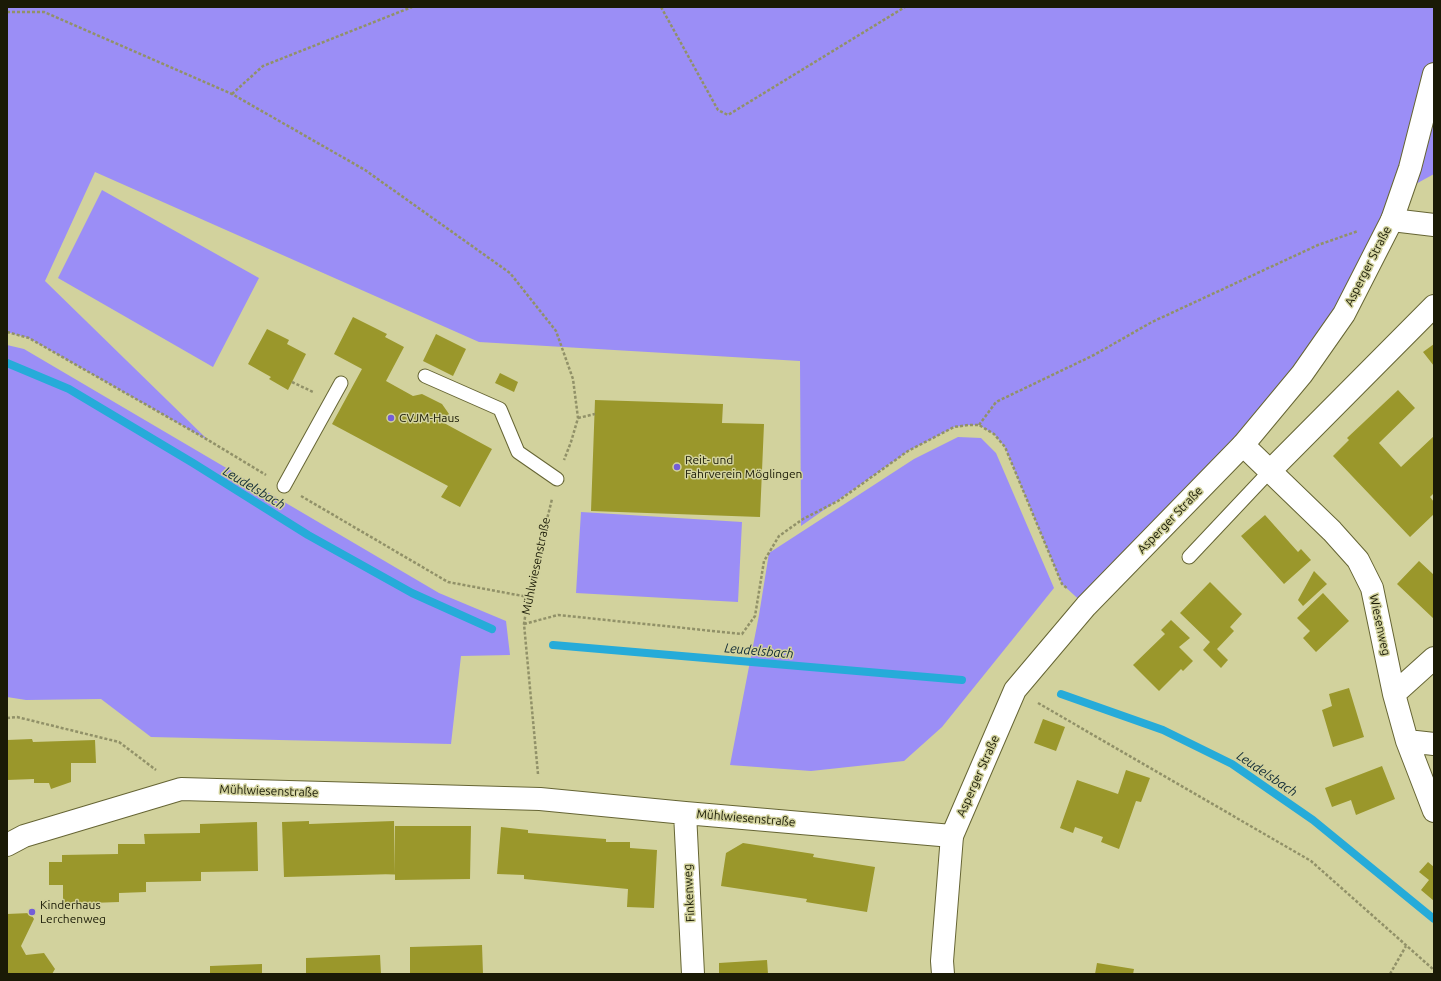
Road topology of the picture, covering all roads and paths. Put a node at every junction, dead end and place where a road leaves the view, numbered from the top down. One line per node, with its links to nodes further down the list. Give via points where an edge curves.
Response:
1 (412, 7): 6 (path, via 263,66)
2 (661, 7): 3 (path, via 718,110 728,115)
3 (905, 7)
4 (7, 12): 6 (path, via 44,12)
5 (1434, 74): 7 (street, Asperger Straße, via 1410,168)
6 (232, 94): 14 (path, via 365,170 510,273 556,331 573,379)
7 (1392, 220): 8 (street); 15 (path, via 1318,245 1152,322 1094,355 996,402); 16 (street, Asperger Straße, via 1344,314 1302,374)
8 (1434, 225)
9 (1434, 306): 17 (street)
10 (7, 332): 19 (path, via 29,338)
11 (426, 376): 18 (lane, via 500,409 518,452)
12 (341, 383): 19 (lane)
13 (595, 414): 14 (path)
14 (578, 418): 18 (path, Mühlwiesenstraße)
15 (978, 425): 22 (path, via 994,434 1005,447 1062,584); 23 (path, via 954,427 908,451 838,501 779,536 764,561 755,616 742,634 558,615)
16 (1243, 445): 17 (street, Wiesenweg); 22 (street, Asperger Straße)
17 (1270, 471): 20 (lane); 26 (street, Wiesenweg, via 1358,560 1372,588)
18 (557, 479): 21 (path, Mühlwiesenstraße)
19 (284, 486): 21 (path, via 448,582)
20 (1189, 557)
21 (528, 597): 23 (path, Mühlwiesenstraße)
22 (1086, 606): 25 (street, Asperger Straße)
23 (524, 624): 31 (path, Mühlwiesenstraße)
24 (1434, 658): 26 (street)
25 (1015, 690): 34 (street, Asperger Straße); 36 (path, via 1311,861)
26 (1394, 694): 28 (street, Wiesenweg)
27 (7, 718): 30 (path, via 17,717 119,742)
28 (1407, 741): 29 (street); 32 (street, Wiesenweg)
29 (1434, 744)
30 (181, 789): 31 (street, Mühlwiesenstraße); 35 (street, Mühlwiesenstraße, via 24,836)
31 (540, 799): 33 (street, Mühlwiesenstraße)
32 (1434, 811)
33 (685, 813): 34 (street, Mühlwiesenstraße); 38 (street, Finkenweg)
34 (952, 836): 39 (street, Asperger Straße)
35 (7, 845)
36 (1406, 946): 37 (path); 40 (path)
37 (1434, 970)
38 (693, 974)
39 (943, 974)
40 (1390, 974)

